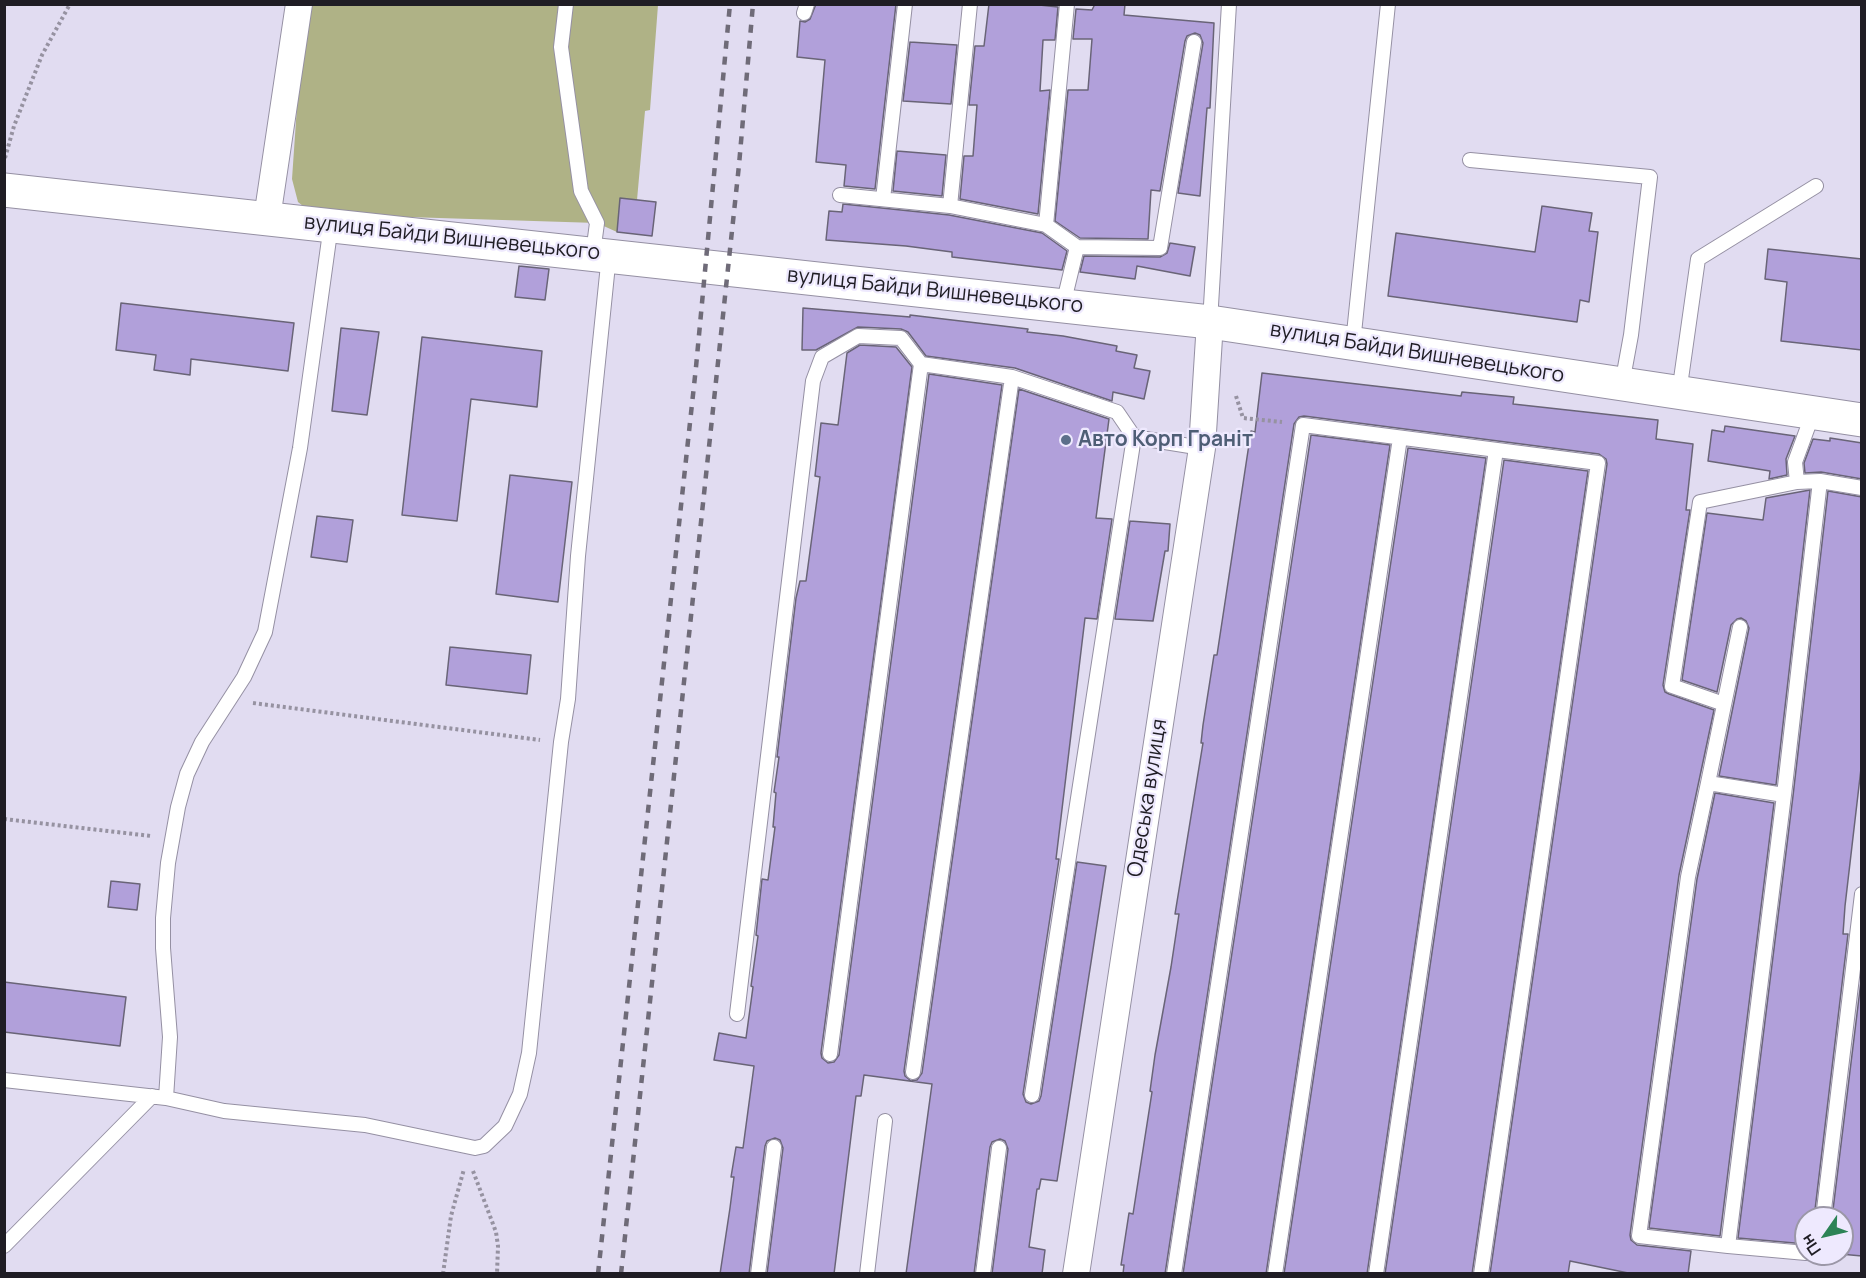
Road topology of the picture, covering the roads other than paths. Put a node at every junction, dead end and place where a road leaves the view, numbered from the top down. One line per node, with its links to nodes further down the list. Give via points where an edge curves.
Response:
1 (299, 4): 15 (street)
2 (566, 4): 19 (lane, via 561,47 580,191 597,223)
3 (905, 4): 13 (lane)
4 (970, 4): 14 (lane)
5 (1067, 4): 17 (lane)
6 (1229, 4): 21 (lane)
7 (1388, 4): 22 (lane)
8 (1194, 42): 18 (lane, via 1160,248)
9 (1470, 160): 25 (lane, via 1650,177)
10 (1816, 186): 26 (lane, via 1698,259)
11 (4, 190): 15 (street, вулиця Байди Вишневецького)
12 (840, 195): 13 (lane)
13 (883, 199): 14 (lane)
14 (950, 206): 17 (lane)
15 (267, 218): 16 (street, вулиця Байди Вишневецького)
16 (331, 225): 19 (street, вулиця Байди Вишневецького); 47 (lane, via 300,448 266,632 253,661 192,762 172,838 163,918 170,1037)
17 (1046, 225): 18 (lane)
18 (1077, 247): 20 (lane)
19 (601, 254): 20 (street, вулиця Байди Вишневецького); 47 (lane, via 568,699 525,1077 514,1109 505,1126 479,1148 365,1125 224,1111)
20 (1063, 305): 21 (street, вулиця Байди Вишневецького)
21 (1210, 322): 22 (street, вулиця Байди Вишневецького); 31 (street, Одеська вулиця)
22 (1353, 343): 25 (street, вулиця Байди Вишневецького)
23 (921, 364): 24 (lane); 41 (lane, via 901,338 858,336 822,357 813,381); 42 (lane)
24 (1012, 377): 29 (lane, via 1117,412); 43 (lane)
25 (1623, 384): 26 (street, вулиця Байди Вишневецького)
26 (1679, 393): 27 (street, вулиця Байди Вишневецького)
27 (1813, 413): 28 (street, вулиця Байди Вишневецького); 34 (lane, via 1795,462)
28 (1862, 420)
29 (1134, 437): 31 (lane); 45 (lane)
30 (1400, 438): 32 (lane); 59 (lane, via 1303,425); 60 (lane)
31 (1202, 448): 58 (street, Одеська вулиця)
32 (1496, 450): 61 (lane); 62 (lane, via 1598,463)
33 (1820, 481): 34 (lane); 35 (lane); 39 (lane)
34 (1797, 482): 37 (lane, via 1700,502 1672,686)
35 (1862, 488)
36 (1740, 627): 37 (lane)
37 (1724, 704): 38 (lane)
38 (1708, 783): 39 (lane); 53 (lane, via 1688,877 1639,1236)
39 (1784, 795): 53 (lane)
40 (1862, 894): 51 (lane)
41 (736, 1014)
42 (830, 1054)
43 (912, 1072)
44 (4, 1080): 46 (lane)
45 (1032, 1095)
46 (152, 1096): 47 (lane); 52 (lane)
47 (166, 1098)
48 (885, 1121): 56 (lane)
49 (774, 1147): 55 (lane)
50 (999, 1148): 57 (lane)
51 (1824, 1206)
52 (4, 1246)
53 (1728, 1246): 54 (lane)
54 (1794, 1251)
55 (758, 1274)
56 (867, 1274)
57 (983, 1274)
58 (1076, 1274)
59 (1174, 1274)
60 (1275, 1274)
61 (1376, 1274)
62 (1481, 1274)

